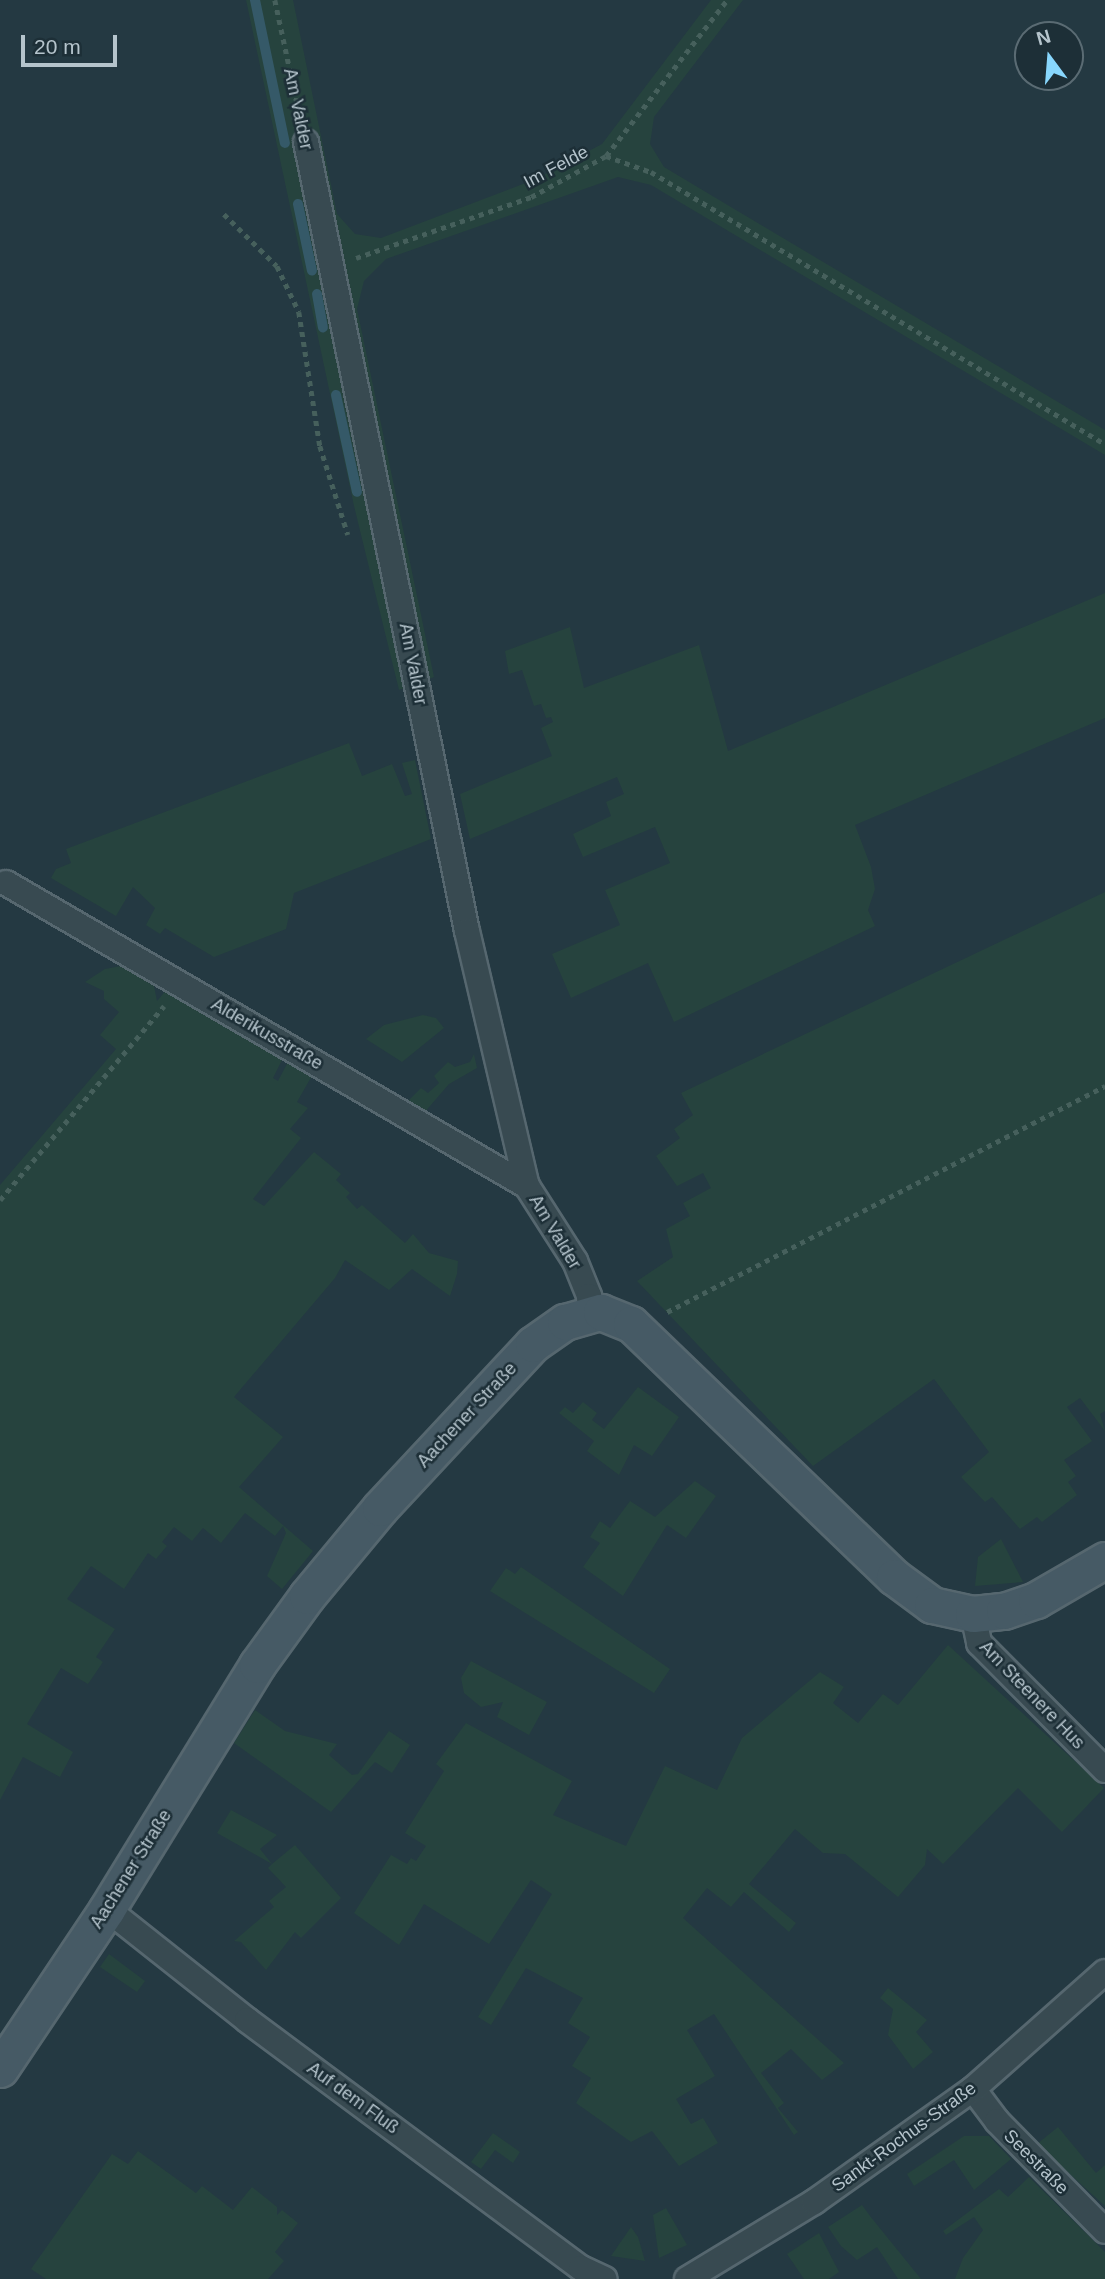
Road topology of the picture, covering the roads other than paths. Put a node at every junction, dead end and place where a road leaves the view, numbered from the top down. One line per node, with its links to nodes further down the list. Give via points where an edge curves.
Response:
1 (306, 142): 3 (street, Am Valder, via 467,931)
2 (6, 883): 3 (street, Alderikusstraße)
3 (527, 1186): 4 (street, Am Valder, via 575,1261 589,1296)
4 (590, 1313): 6 (street, via 612,1313 636,1329 900,1582 932,1605); 8 (street, Aachener Straße, via 558,1325 533,1345 341,1553 257,1665)
5 (1105, 1560): 6 (street, via 1036,1600 1004,1611)
6 (973, 1614): 7 (street, Am Steenere Hus, via 979,1643)
7 (1105, 1770)
8 (107, 1909): 10 (street, Aachener Straße); 13 (street, Auf dem Fluß, via 247,2020 581,2268)
9 (1105, 1972): 11 (street, Sankt-Rochus-Straße)
10 (0, 2069)
11 (973, 2089): 12 (street, Seestraße, via 997,2122); 14 (street, Sankt-Rochus-Straße, via 814,2202)
12 (1105, 2231)
13 (605, 2279)
14 (687, 2279)

